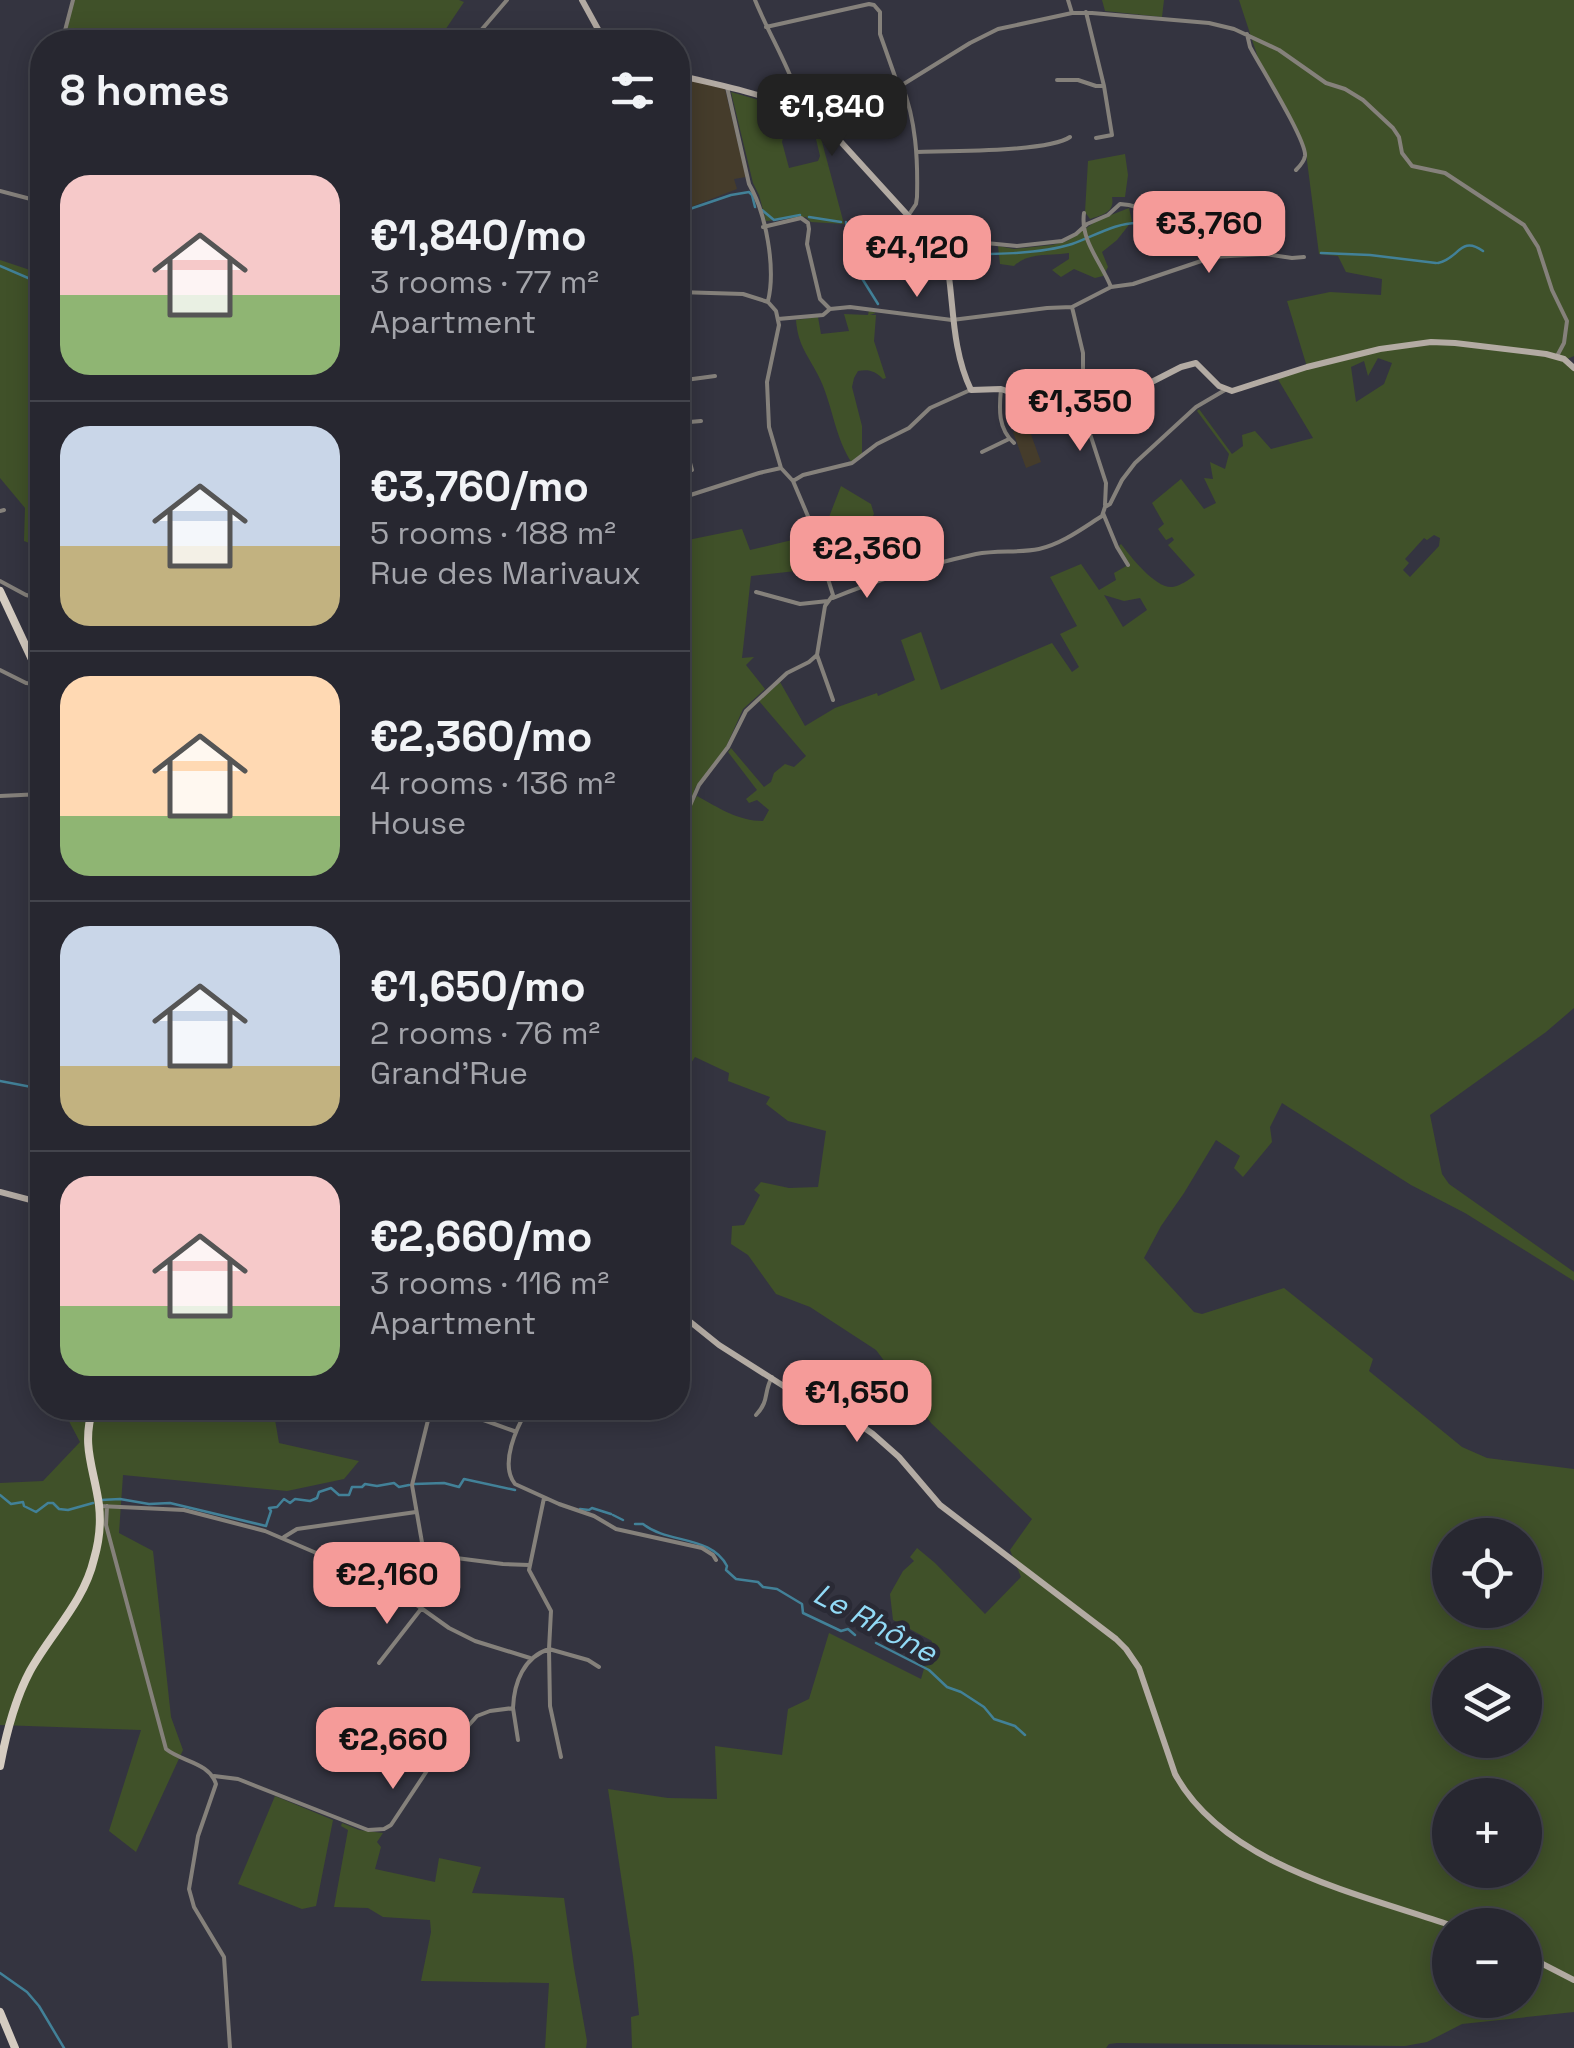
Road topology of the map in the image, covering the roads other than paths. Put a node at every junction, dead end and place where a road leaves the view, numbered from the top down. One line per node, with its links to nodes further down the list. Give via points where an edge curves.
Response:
1 (73, 0): 9 (street)
2 (507, 0): 10 (street)
3 (582, 0): 11 (street)
4 (755, 0): 8 (street)
5 (1068, 0): 7 (street)
6 (1086, 12): 7 (street); 12 (street, via 1209,23); 16 (street)
7 (1072, 13): 15 (street, via 998,29)
8 (766, 26): 15 (street, via 874,5); 18 (street)
9 (65, 30)
10 (483, 30)
11 (598, 30)
12 (1247, 34): 23 (street, via 1300,137 1306,154); 40 (street, via 1363,100 1393,128 1412,166 1445,174 1524,225 1567,321)
13 (690, 77): 17 (street)
14 (1057, 80): 16 (street)
15 (900, 85): 18 (street); 22 (street)
16 (1104, 86): 21 (street, via 1112,135)
17 (727, 87): 19 (street); 29 (street)
18 (797, 93): 19 (street)
19 (782, 102): 27 (street, via 830,130)
20 (1070, 137): 22 (street, via 1016,148)
21 (1096, 138)
22 (917, 152): 27 (street, via 917,197)
23 (1296, 170)
24 (0, 191): 25 (street)
25 (30, 199)
26 (1084, 212): 30 (street)
27 (908, 216): 31 (street)
28 (1168, 216): 30 (street, via 1120,204)
29 (764, 227): 35 (street, via 772,274); 37 (street, via 808,222 820,299)
30 (1083, 230): 31 (street, via 1053,243); 33 (street)
31 (944, 246): 39 (street)
32 (1304, 256): 33 (street, via 1213,257)
33 (1111, 287): 36 (street)
34 (690, 292): 35 (street)
35 (768, 302): 38 (street)
36 (1072, 307): 39 (street); 47 (street, via 1083,353)
37 (830, 308): 38 (street, via 823,315); 39 (street)
38 (778, 319): 53 (street, via 766,397)
39 (952, 320): 45 (street)
40 (1557, 357): 41 (street); 46 (street, via 1455,342 1407,344)
41 (1574, 368)
42 (715, 376): 43 (street)
43 (690, 379)
44 (1001, 389): 45 (street); 47 (street, via 1042,402); 50 (street, via 1001,424 1011,441)
45 (971, 390): 54 (street, via 930,408 852,463)
46 (1225, 390): 47 (street, via 1196,362 1140,388); 56 (street, via 1143,456)
47 (1081, 398): 56 (street, via 1105,476)
48 (690, 420): 49 (street)
49 (701, 420)
50 (982, 452)
51 (690, 463): 52 (street)
52 (692, 470)
53 (784, 470): 54 (street); 55 (street)
54 (794, 481): 62 (street, via 833,591)
55 (690, 496)
56 (1104, 510): 57 (street); 62 (street, via 1048,546 966,556 863,584)
57 (1128, 565)
58 (0, 581): 61 (street)
59 (0, 591): 64 (main road)
60 (756, 592): 62 (street, via 800,604)
61 (30, 596)
62 (830, 600): 63 (street)
63 (817, 655): 67 (street); 70 (street, via 746,711)
64 (30, 659)
65 (0, 670): 66 (street)
66 (30, 683)
67 (833, 700)
68 (30, 795): 69 (street)
69 (0, 796)
70 (690, 807)
71 (0, 1192): 72 (street)
72 (30, 1200)
73 (690, 1322): 74 (street)
74 (772, 1377): 75 (street); 99 (street, via 873,1434 940,1506 1116,1640 1145,1684 1175,1774 1228,1832 1294,1871)
75 (756, 1416)
76 (91, 1420): 82 (main road, via 86,1437)
77 (430, 1420): 83 (street, via 412,1485)
78 (481, 1420): 80 (street)
79 (521, 1420): 80 (street)
80 (514, 1431): 81 (street, via 510,1479)
81 (544, 1498): 86 (street, via 616,1529 702,1548); 87 (street)
82 (100, 1504): 84 (street, via 184,1510); 97 (main road, via 88,1579 30,1672); 98 (street, via 166,1749)
83 (416, 1512): 84 (street, via 297,1529); 85 (street)
84 (284, 1538): 88 (street)
85 (424, 1554): 87 (street); 88 (street)
86 (716, 1560)
87 (529, 1565): 90 (street, via 552,1611)
88 (414, 1603): 89 (street)
89 (421, 1609): 91 (street, via 476,1641); 92 (street)
90 (549, 1649): 91 (street); 93 (street); 96 (street, via 550,1706)
91 (530, 1658): 94 (street)
92 (379, 1663)
93 (598, 1667)
94 (513, 1708): 95 (street); 98 (street, via 477,1716 442,1748 384,1830 368,1830 238,1778)
95 (518, 1740)
96 (561, 1758)
97 (0, 1766)
98 (214, 1776): 104 (street, via 189,1889 224,1957)
99 (1432, 1920)
100 (1542, 1963): 101 (street)
101 (1574, 1980)
102 (0, 2012): 103 (main road)
103 (15, 2048)
104 (230, 2048)

